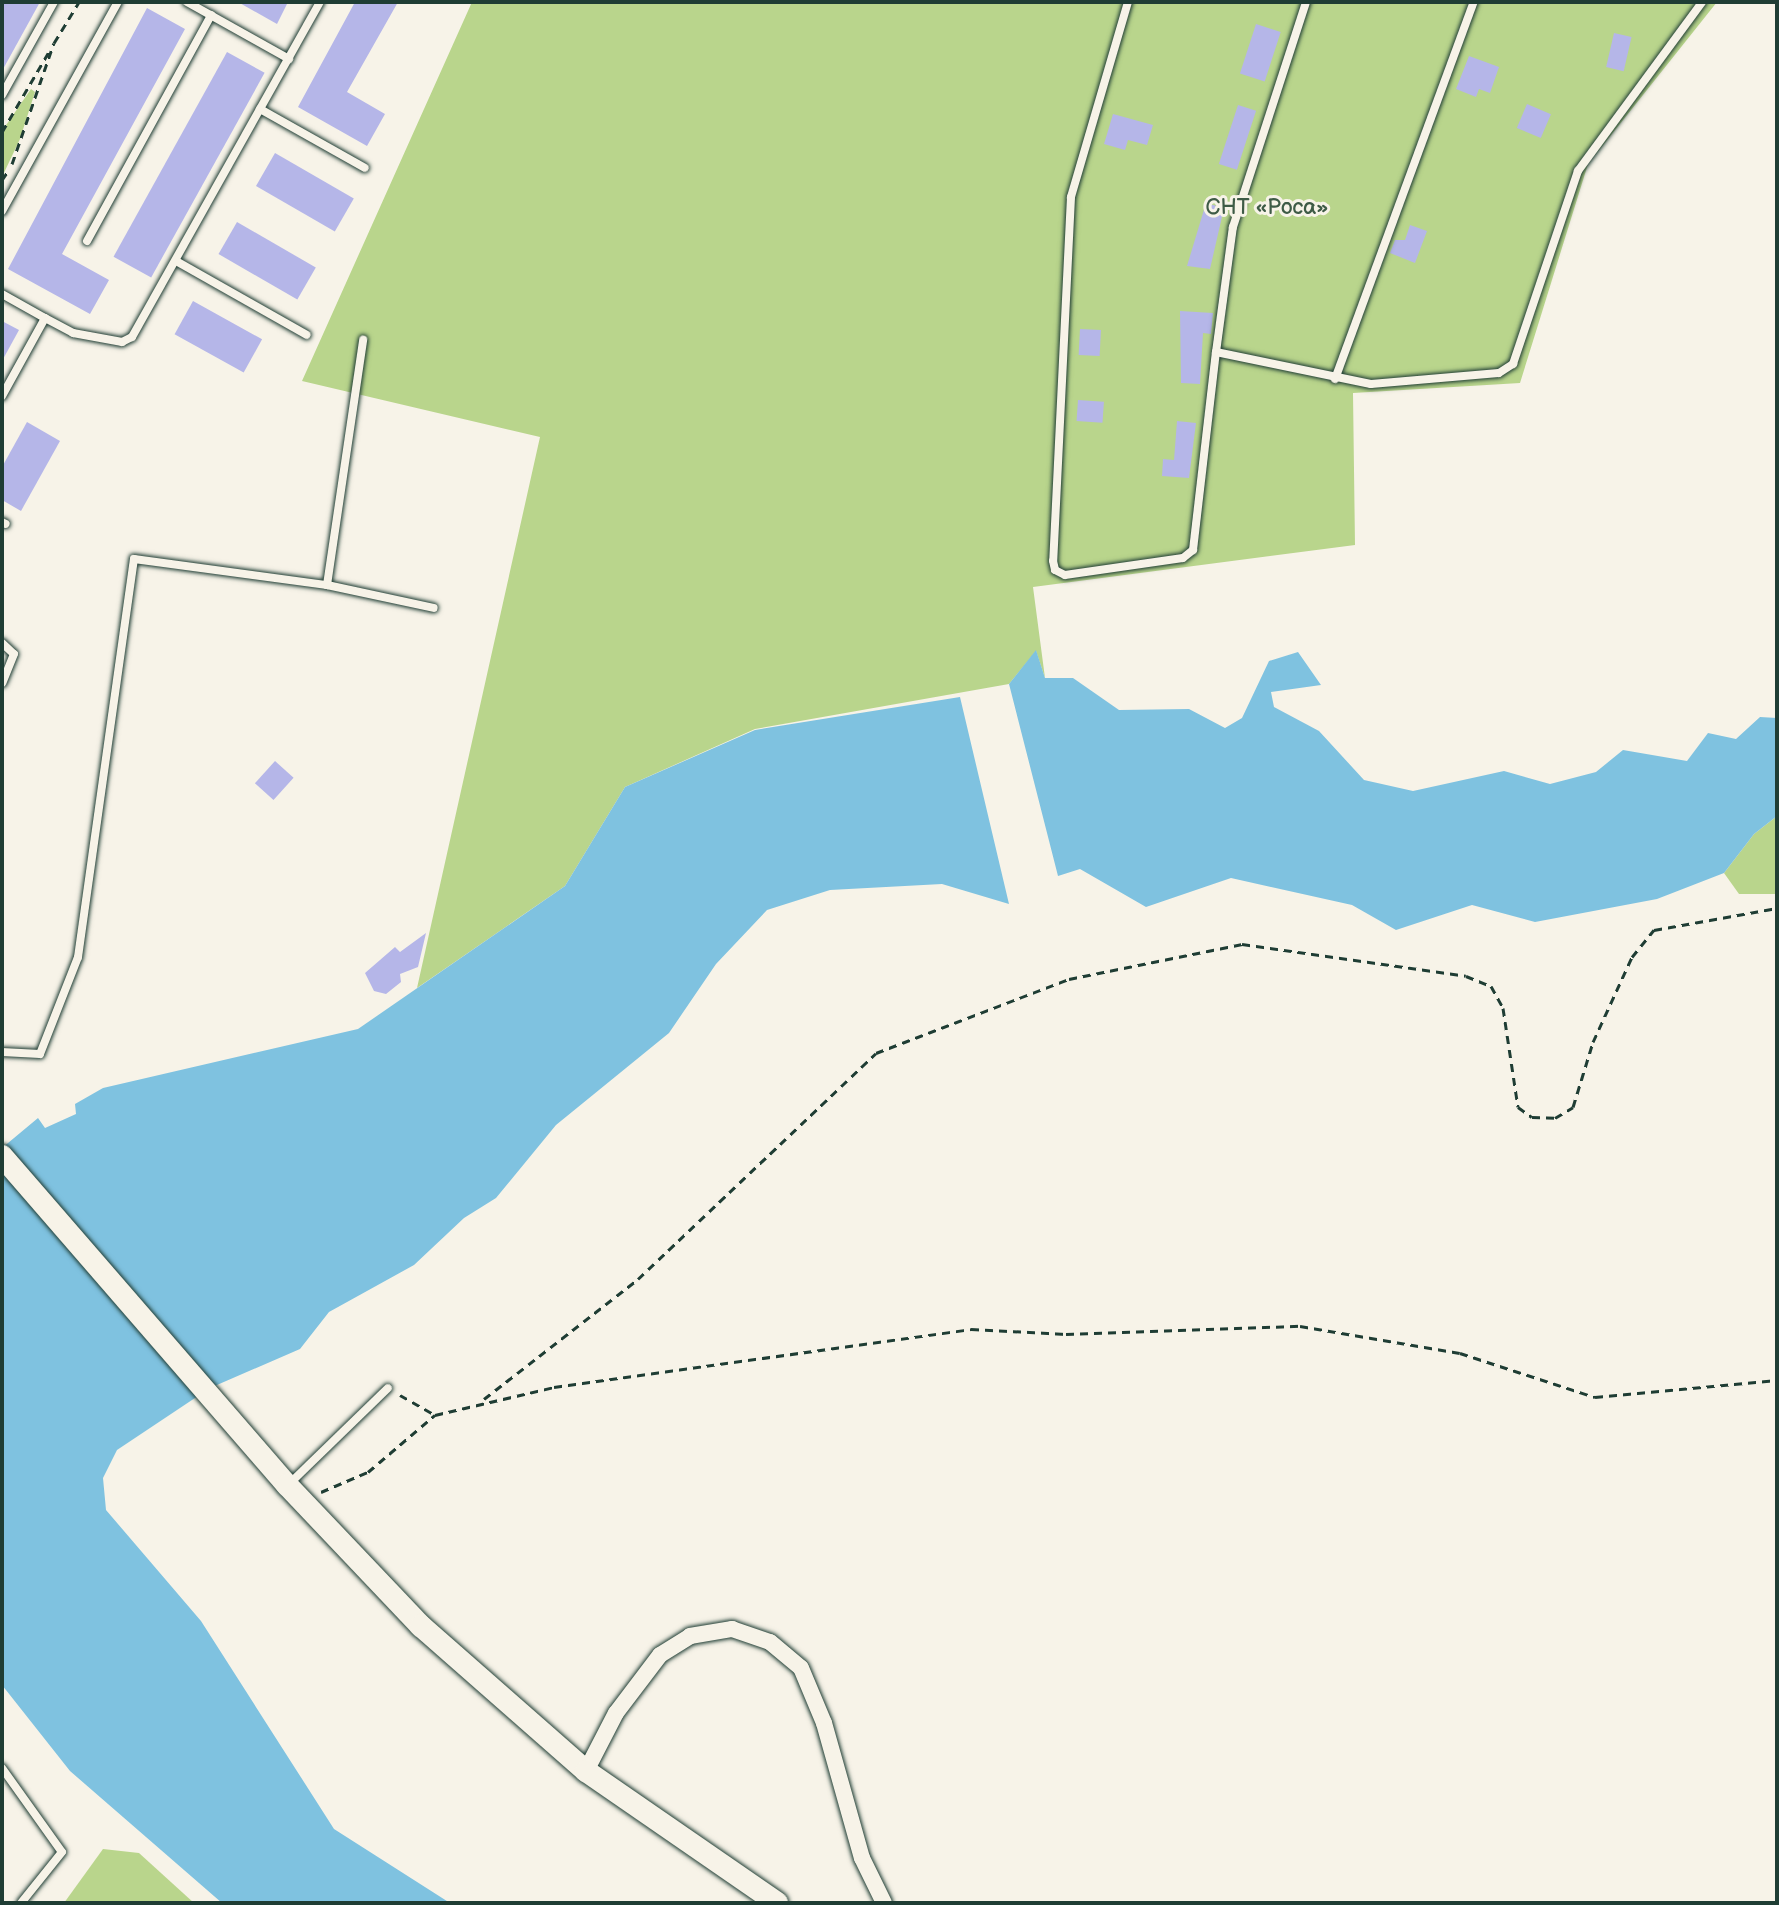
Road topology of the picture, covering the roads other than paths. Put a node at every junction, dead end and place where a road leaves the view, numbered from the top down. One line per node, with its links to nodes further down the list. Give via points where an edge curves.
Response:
1 (54, 2): 11 (lane)
2 (118, 2): 14 (lane)
3 (187, 2): 9 (lane)
4 (320, 2): 10 (lane)
5 (1128, 2): 21 (lane, via 1071,197 1053,561 1059,574 1183,558 1193,550)
6 (1306, 2): 21 (lane, via 1233,227)
7 (1474, 2): 22 (lane)
8 (1702, 2): 22 (lane, via 1578,171 1513,364 1499,373 1404,384)
9 (211, 15): 10 (lane); 15 (lane)
10 (289, 59): 12 (lane)
11 (2, 95)
12 (260, 109): 13 (lane); 16 (lane)
13 (365, 168)
14 (2, 211)
15 (87, 241)
16 (176, 261): 18 (lane, via 138,329 122,342 73,333); 19 (lane)
17 (2, 294): 18 (lane)
18 (45, 318): 23 (lane)
19 (307, 335)
20 (363, 340): 24 (lane)
21 (1216, 352): 22 (lane)
22 (1335, 379)
23 (2, 396)
24 (327, 585): 25 (lane); 28 (lane, via 134,559 78,957 40,1054)
25 (434, 608)
26 (2, 643): 27 (lane, via 14,654)
27 (2, 683)
28 (2, 1052)
29 (2, 1156): 31 (main road)
30 (388, 1388): 31 (lane)
31 (287, 1485): 33 (main road, via 421,1626)
32 (2, 1768): 34 (lane, via 62,1852)
33 (586, 1771): 35 (main road); 36 (street, via 616,1713 660,1655 690,1636 732,1629 770,1642 801,1668 862,1858)
34 (21, 1903)
35 (777, 1903)
36 (884, 1903)

